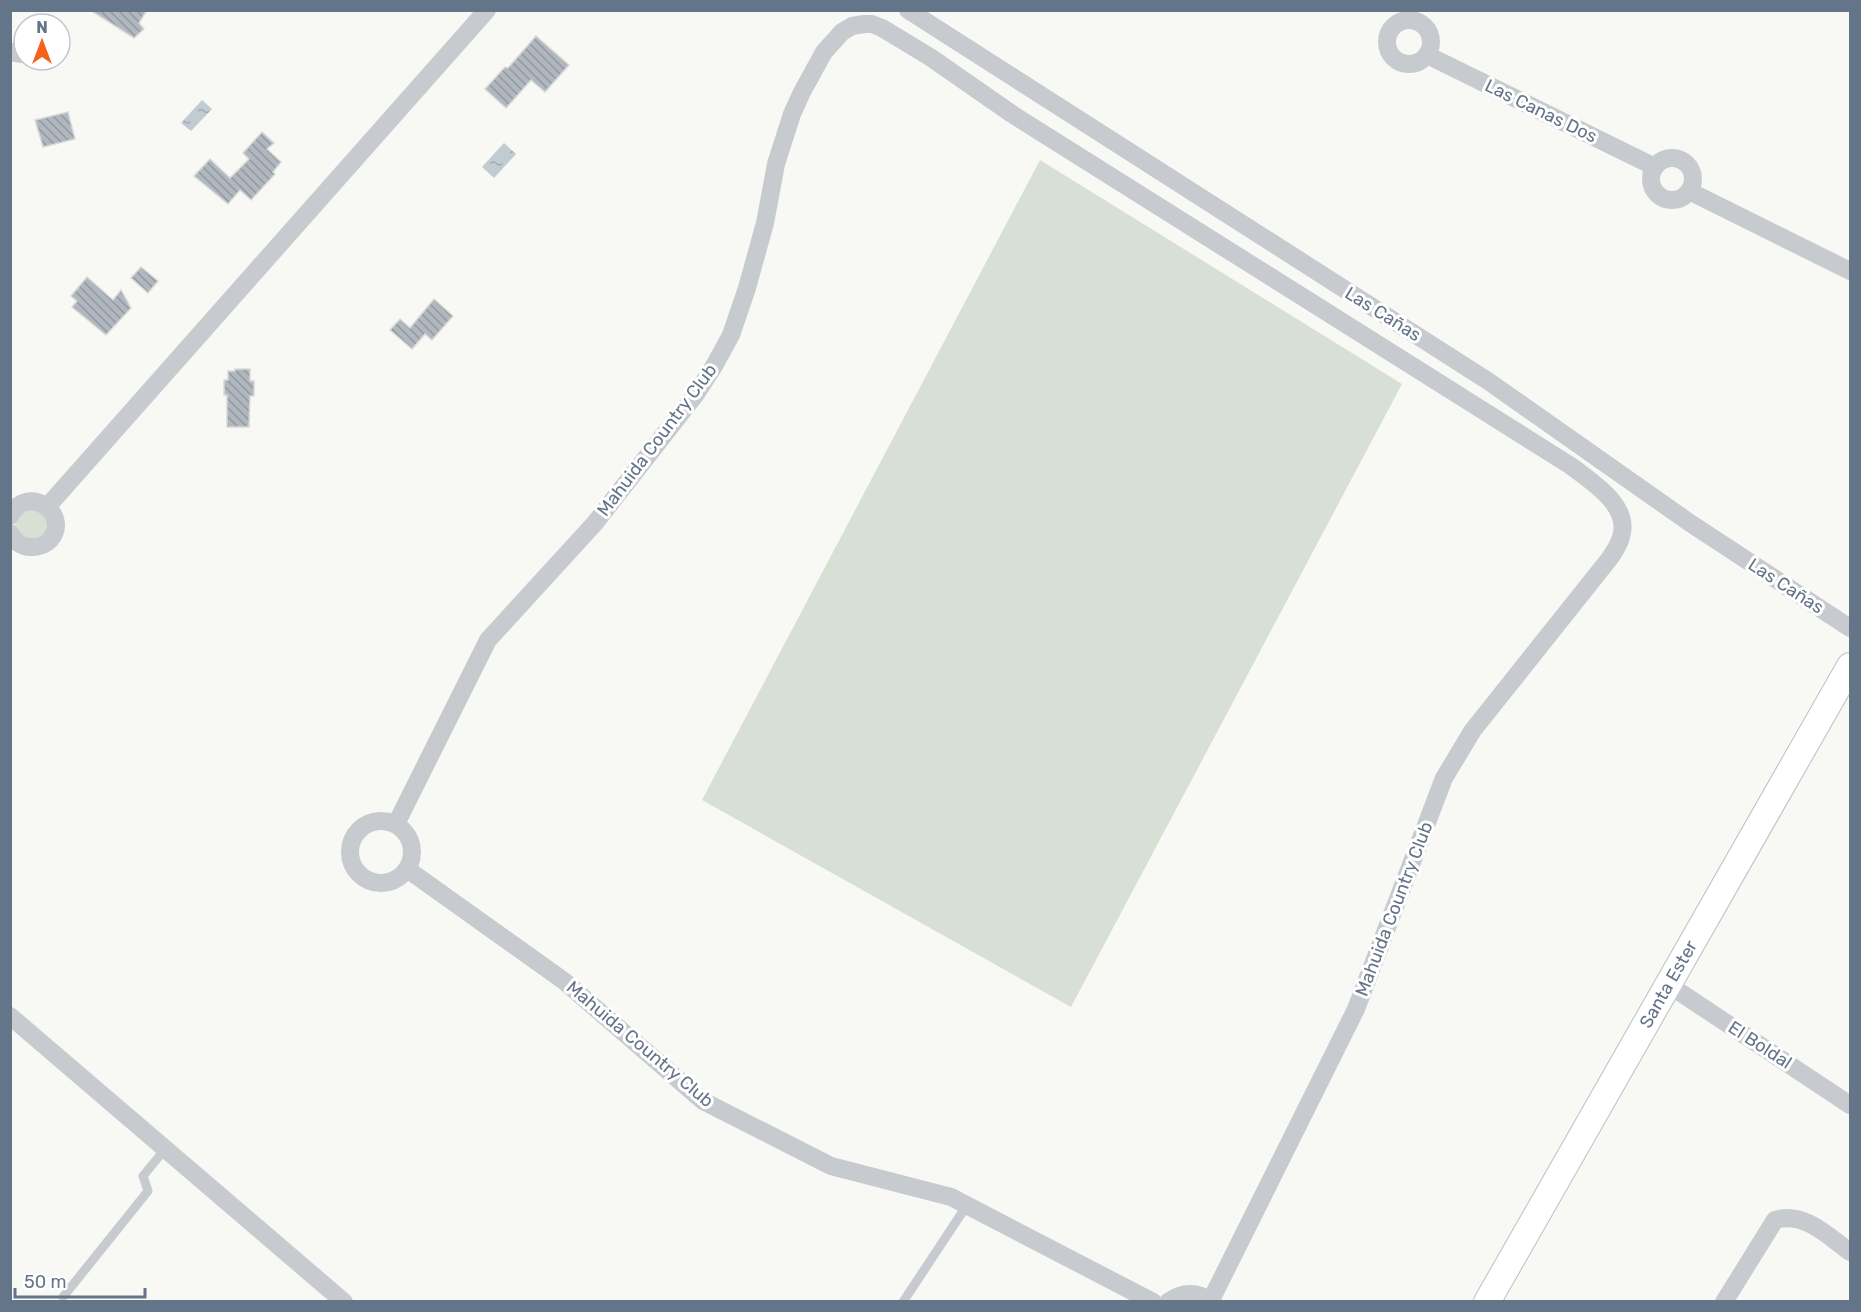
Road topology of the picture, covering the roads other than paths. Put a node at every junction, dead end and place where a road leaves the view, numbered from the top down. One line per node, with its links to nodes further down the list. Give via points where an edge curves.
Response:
1 (487, 10): 7 (street)
2 (908, 10): 10 (street, Las Cañas, via 1488,381 1690,523)
3 (1427, 55): 4 (street, Las Canas Dos)
4 (1655, 167): 5 (street, via 1667,159 1687,164 1693,177); 5 (street, via 1651,179 1660,196 1679,199)
5 (1689, 191): 6 (street)
6 (1851, 271)
7 (47, 507): 8 (street, via 25,502); 9 (street, via 54,516 55,528 47,543 36,548 25,546)
8 (10, 516)
9 (10, 532)
10 (1851, 628)
11 (1851, 666): 14 (street, Santa Ester)
12 (396, 824): 13 (street, via 410,839 413,853); 13 (street, via 375,821 365,825 355,834 350,857 363,877 373,882 387,882); 21 (street, Mahuida Country Club, via 488,640 595,523 714,366 731,335 747,288 792,114 824,52 852,26 872,24 930,57 1012,114 1571,466 1600,488 1622,522 1623,530 1610,558 1473,730 1444,778 1356,1009)
13 (407, 869): 18 (street, Mahuida Country Club, via 564,981 703,1101 831,1166 951,1197)
14 (1669, 985): 16 (street, El Boldal); 26 (street, Santa Ester)
15 (10, 1016): 17 (street)
16 (1851, 1105)
17 (166, 1148): 20 (lane, via 143,1176 148,1191); 22 (street)
18 (967, 1205): 23 (lane); 24 (street, Mahuida Country Club)
19 (1851, 1252): 27 (street, via 1801,1219 1786,1216 1775,1220)
20 (63, 1297)
21 (1212, 1301): 25 (street, via 1191,1293)
22 (344, 1302)
23 (903, 1302)
24 (1153, 1302)
25 (1168, 1302)
26 (1487, 1302)
27 (1724, 1302)

